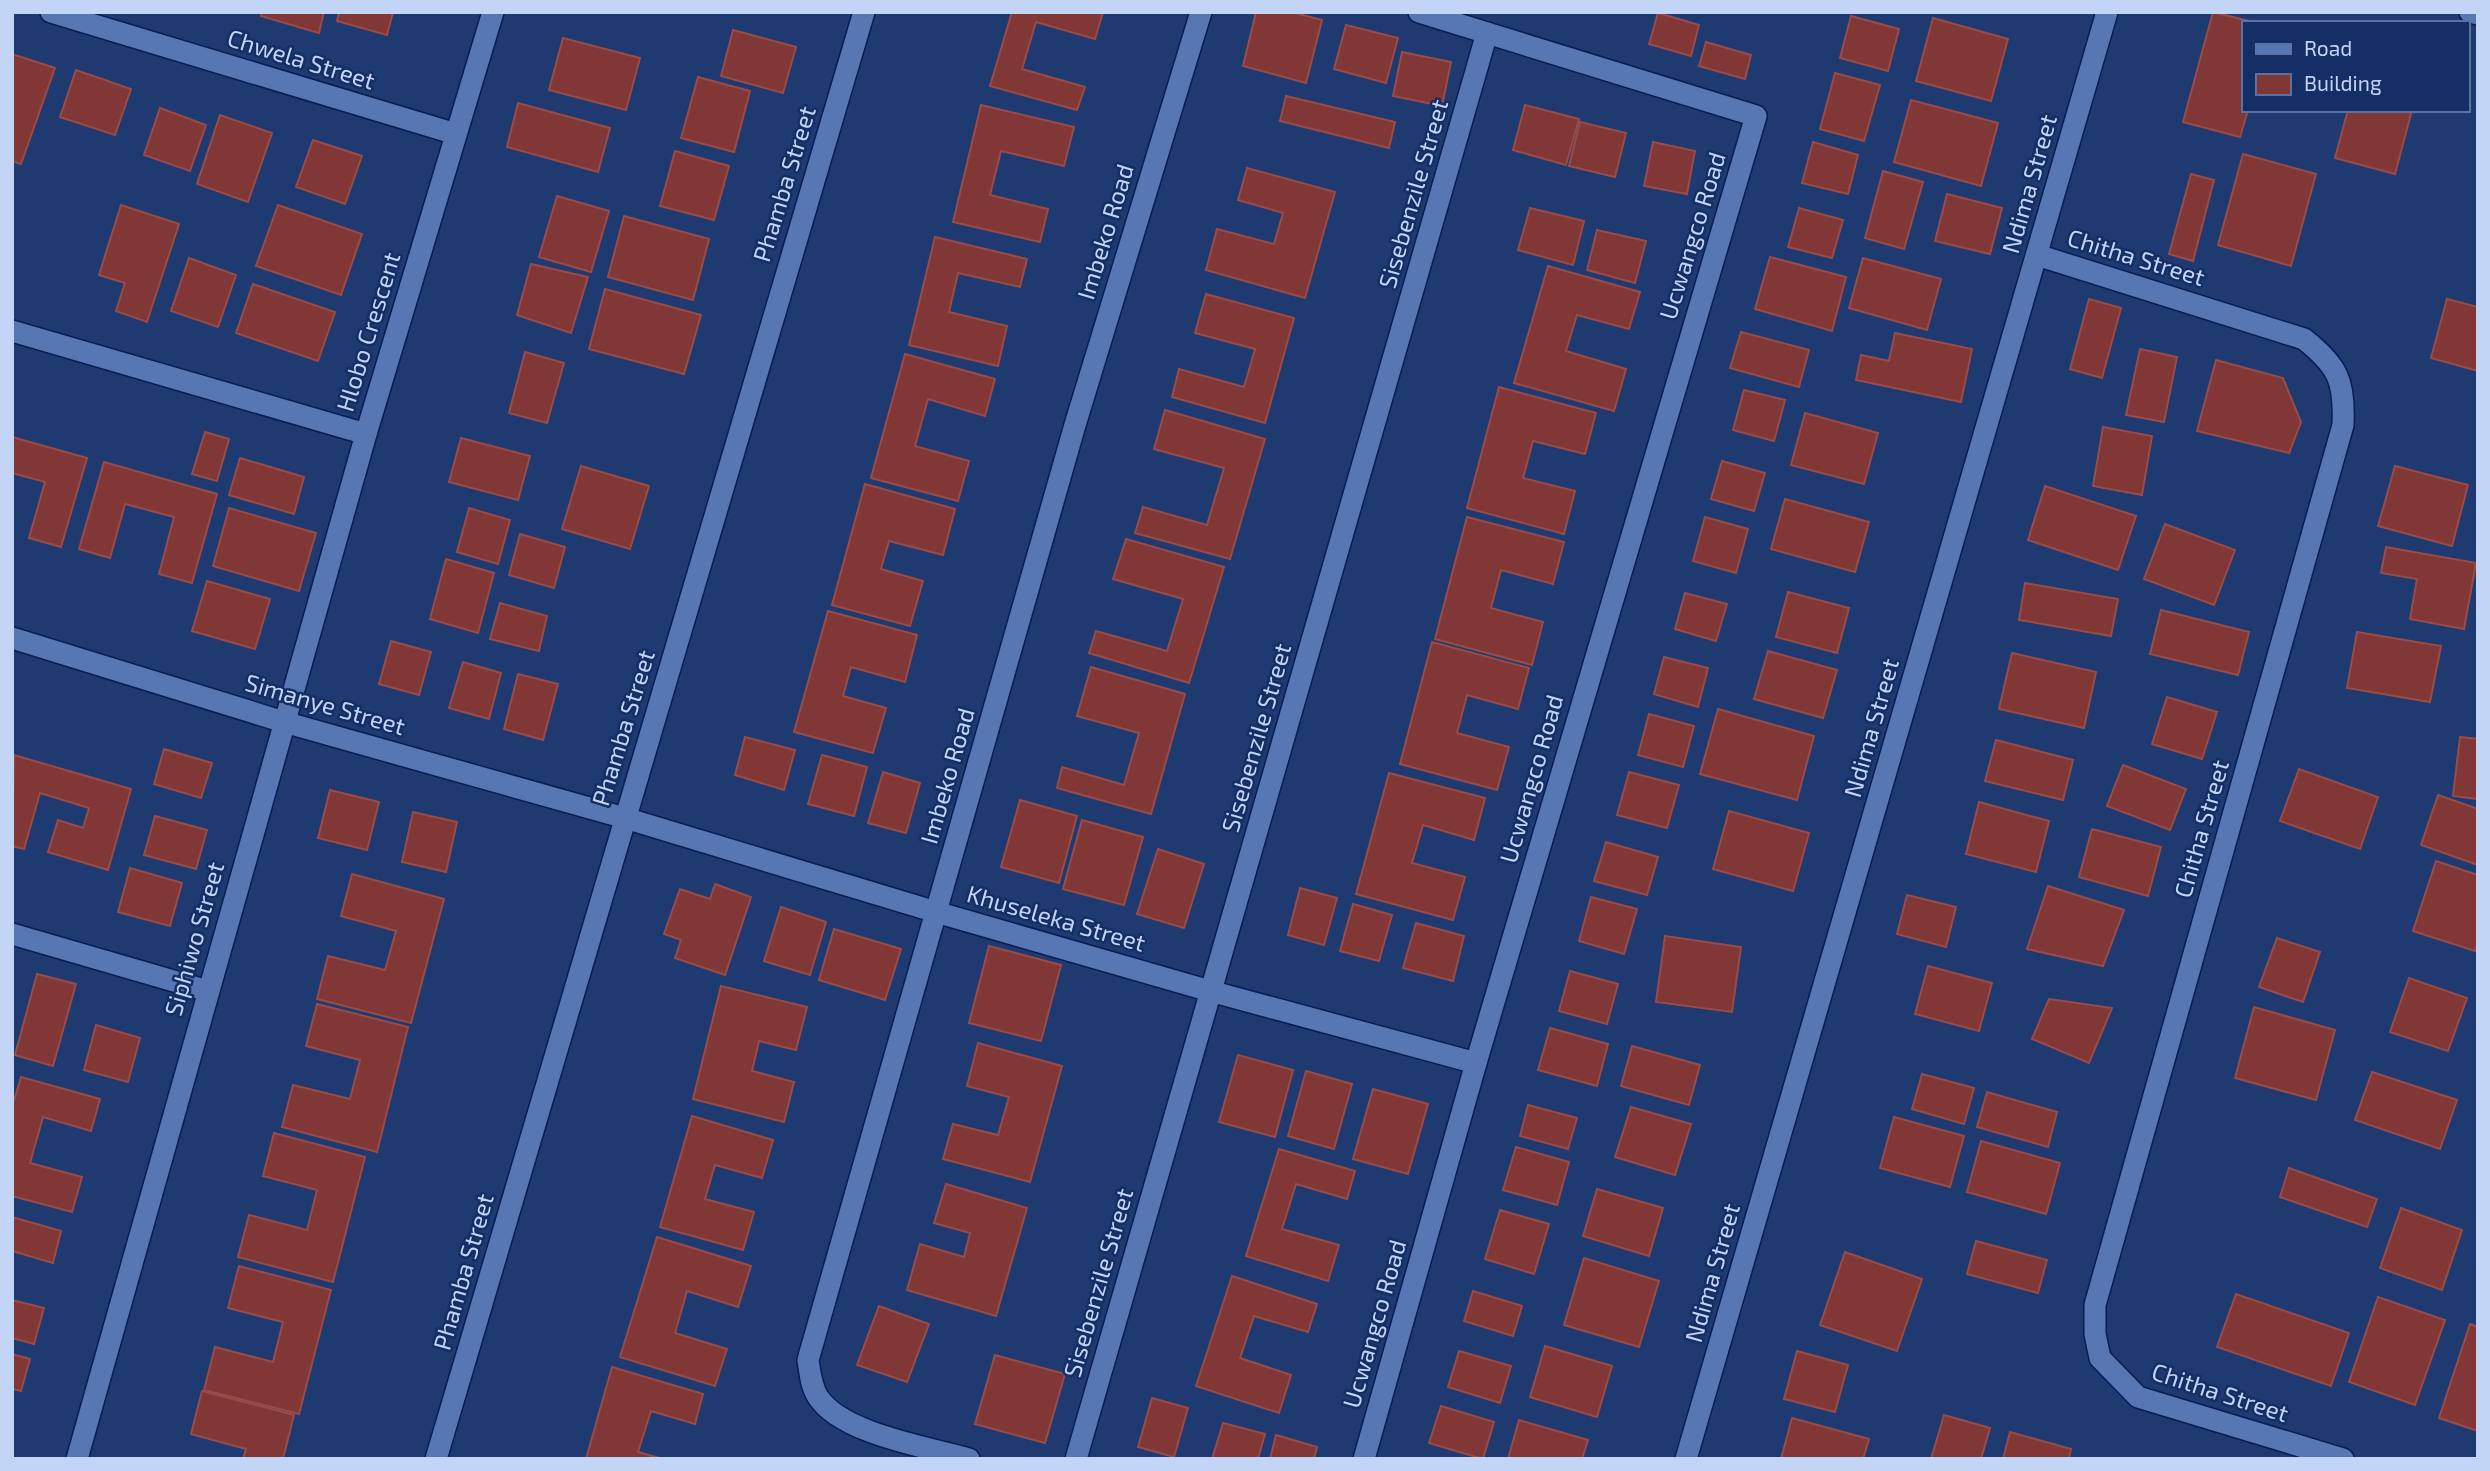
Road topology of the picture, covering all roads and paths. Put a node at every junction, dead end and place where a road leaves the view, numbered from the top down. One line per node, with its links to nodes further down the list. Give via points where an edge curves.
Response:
1 (51, 12): 10 (street, Chwela Street)
2 (493, 12): 10 (street, Hlobo Crescent)
3 (863, 12): 16 (street, Phamba Street)
4 (1201, 12): 17 (street, Imbeko Road, via 1075,425)
5 (1419, 12): 9 (street)
6 (2107, 12): 11 (street, Ndima Street)
7 (2470, 12): 8 (street)
8 (2478, 14)
9 (1488, 33): 20 (street, Sisebenzile Street); 21 (street, Ucwangco Road, via 1756,117)
10 (456, 134): 13 (street, Hlobo Crescent)
11 (2037, 255): 27 (street, Ndima Street); 28 (street, Chitha Street, via 2304,339 2336,368 2342,387 2343,425 2098,1292 2095,1334 2101,1358 2138,1397)
12 (12, 331): 13 (street, Hlobo Crescent)
13 (366, 434): 15 (street, Siphiwo Street)
14 (12, 638): 15 (street, Simanye Street)
15 (284, 722): 16 (street, Simanye Street); 19 (street, Siphiwo Street)
16 (625, 818): 17 (street, Khuseleka Street); 23 (street, Phamba Street)
17 (936, 912): 20 (street, Khuseleka Street); 24 (street, Imbeko Road, via 808,1360 817,1396 843,1419)
18 (12, 934): 19 (street)
19 (208, 990): 22 (street, Siphiwo Street)
20 (1210, 991): 21 (street, Khuseleka Street); 25 (street, Sisebenzile Street)
21 (1476, 1063): 26 (street, Ucwangco Road)
22 (77, 1459)
23 (436, 1459)
24 (969, 1459)
25 (1076, 1459)
26 (1364, 1459)
27 (1686, 1459)
28 (2343, 1459)

